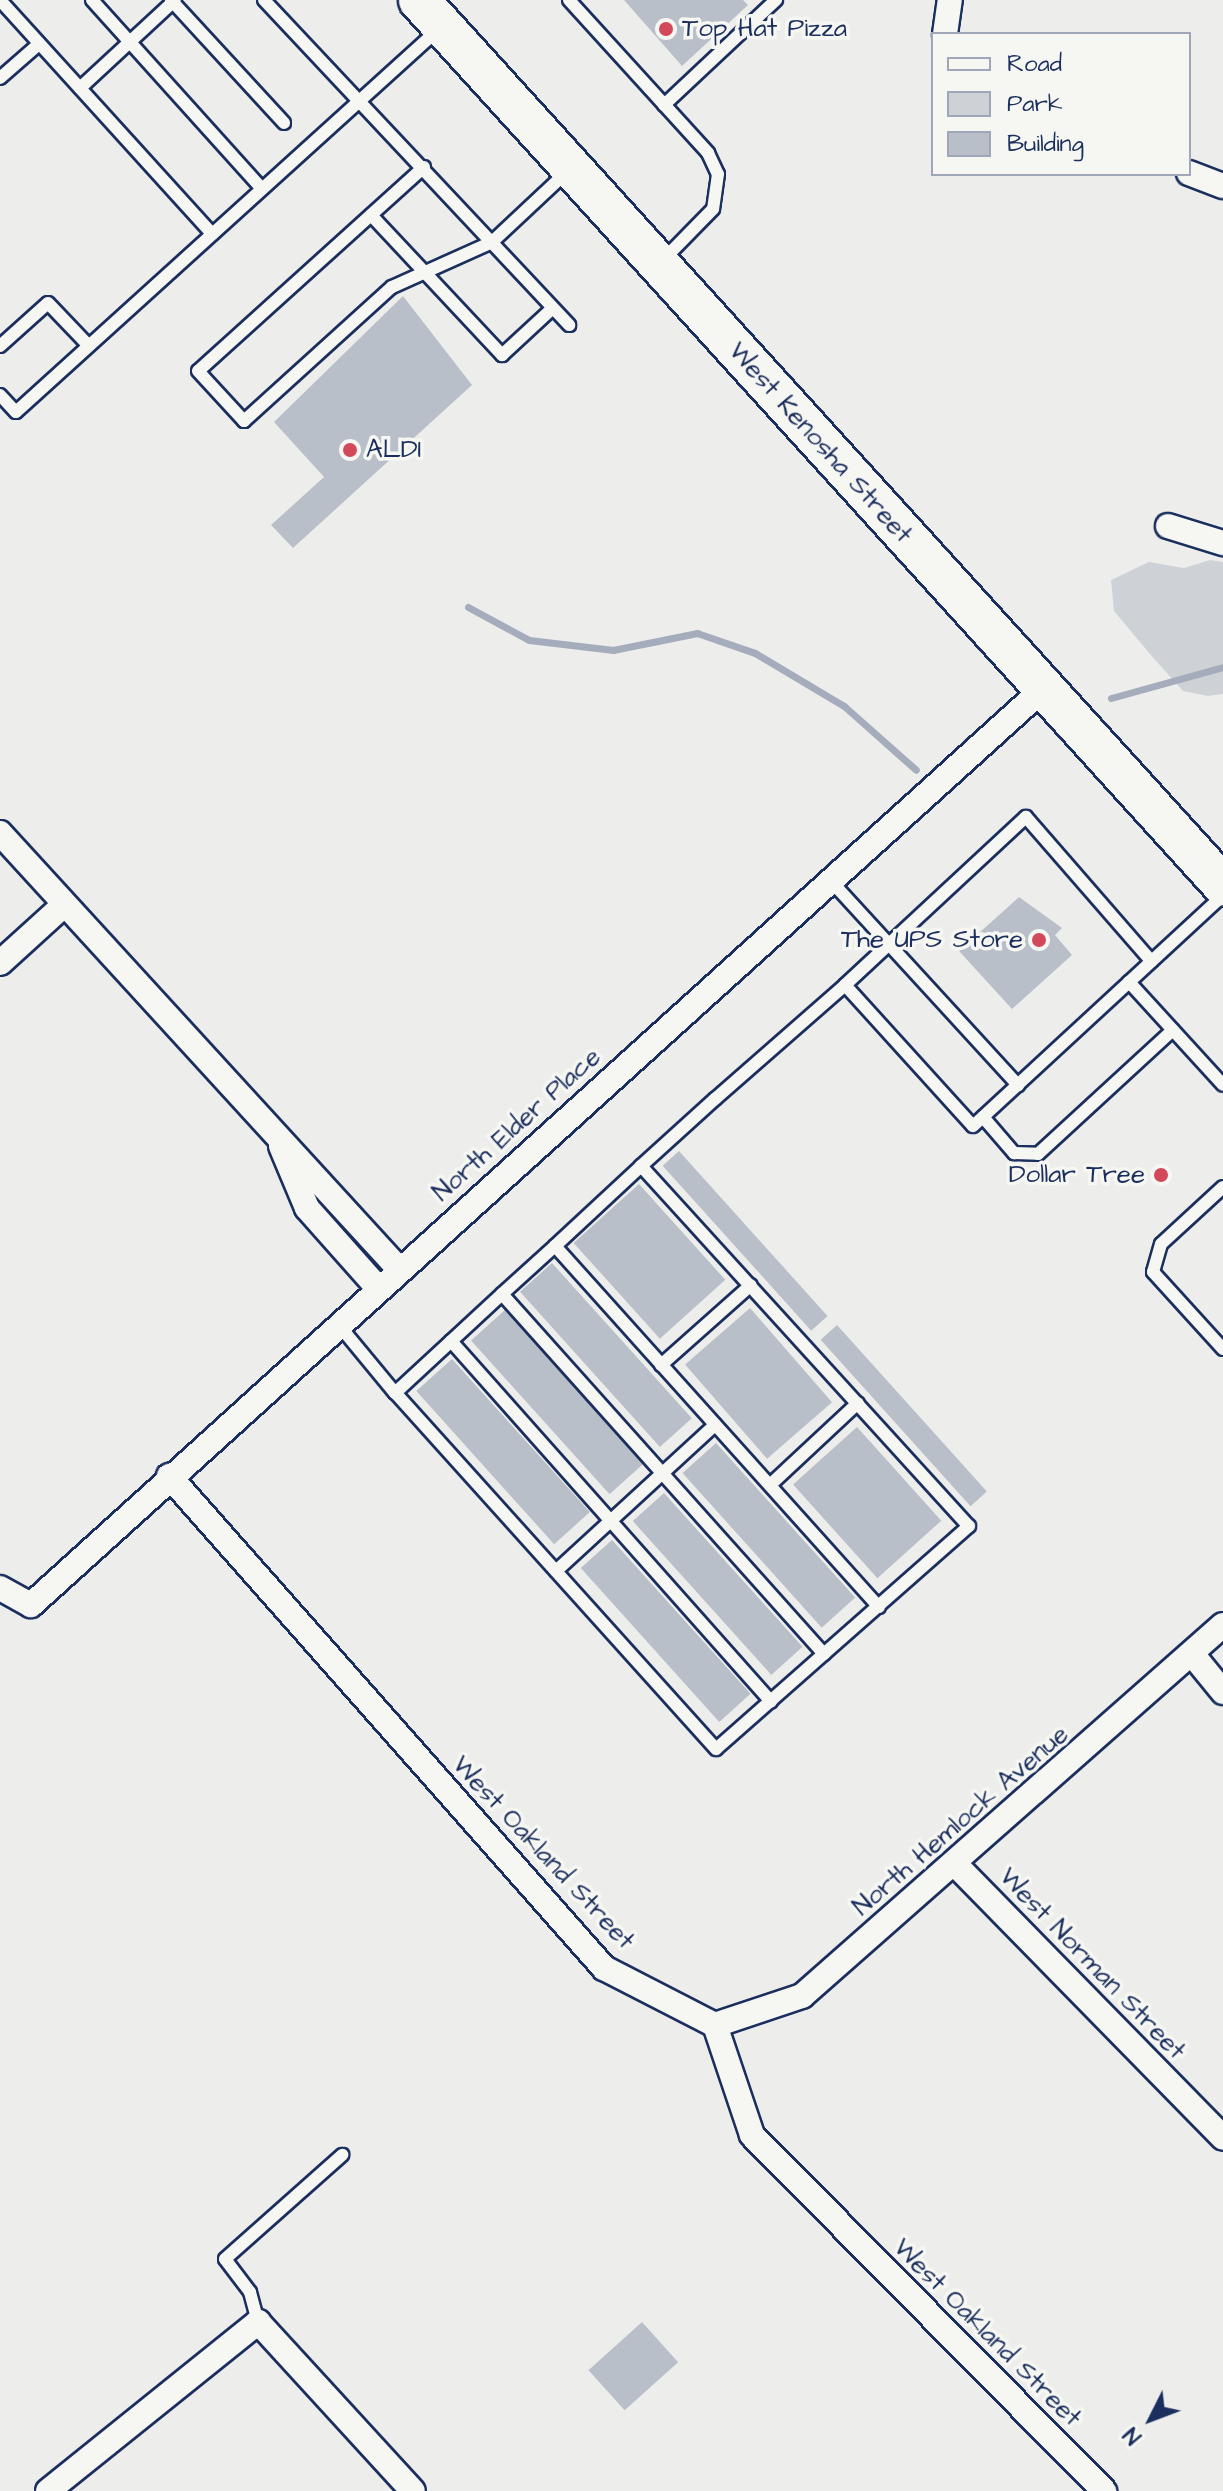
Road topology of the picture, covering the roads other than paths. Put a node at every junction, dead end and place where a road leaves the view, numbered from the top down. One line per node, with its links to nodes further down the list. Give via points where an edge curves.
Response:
1 (0, 0): 11 (lane)
2 (92, 0): 10 (lane)
3 (264, 0): 14 (lane)
4 (569, 0): 15 (lane)
5 (776, 0): 15 (lane)
6 (950, 0): 9 (street)
7 (173, 1): 10 (lane); 16 (lane)
8 (430, 13): 14 (lane); 18 (main road, West Kenosha Street)
9 (945, 32)
10 (130, 42): 13 (lane); 21 (lane)
11 (39, 44): 12 (lane); 13 (lane)
12 (0, 78)
13 (80, 88): 23 (lane)
14 (361, 99): 17 (lane); 21 (lane)
15 (664, 105): 25 (lane, via 708,153 720,192 700,226)
16 (284, 123)
17 (424, 167): 22 (lane); 24 (lane)
18 (571, 168): 24 (lane); 25 (main road, West Kenosha Street)
19 (1191, 174): 20 (street)
20 (1223, 186)
21 (262, 189): 23 (lane)
22 (371, 215): 26 (lane); 26 (lane, via 198,371 244,421 392,287)
23 (212, 234): 30 (lane)
24 (492, 242): 26 (lane); 27 (lane)
25 (658, 264): 34 (main road, West Kenosha Street)
26 (425, 272): 27 (lane, via 502,355)
27 (553, 308): 28 (lane)
28 (569, 325)
29 (0, 346): 30 (lane, via 48,303)
30 (89, 346): 31 (lane, via 16,412)
31 (0, 395)
32 (1168, 526): 33 (street)
33 (1223, 543)
34 (1043, 689): 36 (street, North Elder Place); 37 (main road, West Kenosha Street)
35 (0, 833): 39 (street)
36 (831, 881): 40 (lane); 55 (street, North Elder Place)
37 (1223, 885)
38 (1223, 895): 41 (lane)
39 (64, 905): 42 (street); 49 (street)
40 (887, 944): 41 (lane, via 1026,817); 44 (lane); 46 (lane)
41 (1151, 961): 43 (lane)
42 (0, 963)
43 (1129, 982): 45 (lane); 46 (lane)
44 (845, 985): 48 (lane, via 973,1126); 50 (lane)
45 (1173, 1030): 47 (lane); 48 (lane, via 1038,1154 1014,1153)
46 (1018, 1085): 48 (lane)
47 (1223, 1085)
48 (983, 1117)
49 (281, 1144): 52 (street); 53 (street, via 307,1208)
50 (641, 1166): 54 (lane); 56 (lane)
51 (1223, 1187): 61 (lane, via 1161,1244 1153,1272)
52 (353, 1219): 53 (lane); 55 (street)
53 (333, 1238): 57 (street)
54 (555, 1246): 58 (lane); 62 (lane)
55 (399, 1269): 57 (street, North Elder Place)
56 (751, 1285): 62 (lane); 64 (lane)
57 (378, 1288): 59 (street, North Elder Place)
58 (502, 1294): 60 (lane); 66 (lane)
59 (338, 1324): 63 (lane); 67 (street, North Elder Place)
60 (451, 1341): 63 (lane); 69 (lane)
61 (1223, 1349)
62 (661, 1365): 65 (lane)
63 (395, 1393): 70 (lane)
64 (858, 1403): 68 (lane); 72 (lane, via 969,1526)
65 (715, 1425): 66 (lane); 68 (lane)
66 (662, 1474): 69 (lane); 74 (lane)
67 (169, 1476): 71 (street, North Elder Place, via 31,1605); 79 (street, West Oakland Street, via 604,1968)
68 (770, 1485): 72 (lane)
69 (610, 1522): 70 (lane); 77 (lane)
70 (556, 1571): 77 (lane, via 716,1749)
71 (0, 1588)
72 (879, 1607): 74 (lane)
73 (1223, 1625): 75 (street, North Hemlock Avenue)
74 (824, 1654): 77 (lane)
75 (1192, 1654): 76 (street); 78 (street, North Hemlock Avenue)
76 (1223, 1692)
77 (771, 1701)
78 (955, 1864): 79 (street, North Hemlock Avenue, via 802,1996); 80 (street, West Norman Street)
79 (715, 2025): 85 (street, West Oakland Street, via 752,2135)
80 (1223, 2138)
81 (342, 2155): 82 (lane, via 225,2259 250,2292)
82 (258, 2322): 83 (street); 84 (street)
83 (48, 2491)
84 (413, 2491)
85 (1104, 2491)

